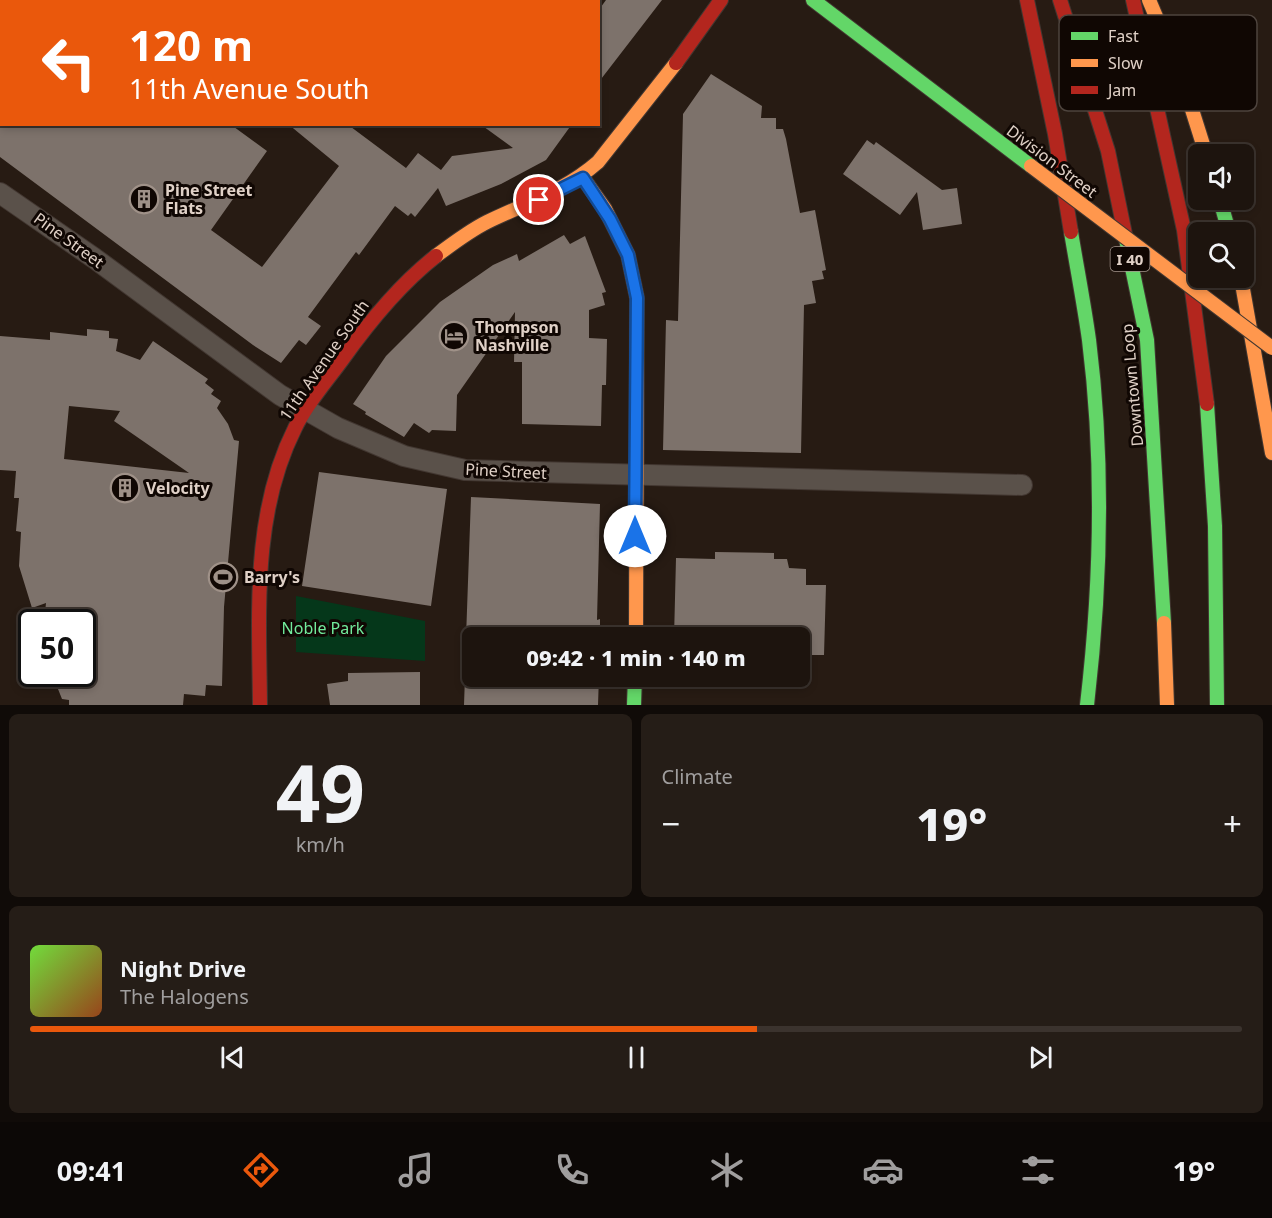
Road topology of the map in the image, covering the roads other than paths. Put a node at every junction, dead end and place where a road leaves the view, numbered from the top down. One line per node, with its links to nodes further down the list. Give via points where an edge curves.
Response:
1 (721, 0): 14 (main road)
2 (813, 0): 17 (main road, Division Street, bridge)
3 (1027, 0): 26 (main road, via 1055,134 1089,341 1099,486 1094,647)
4 (1060, 0): 7 (main road, Downtown Loop / I 40)
5 (1133, 0): 8 (main road)
6 (1149, 0): 9 (main road)
7 (1065, 15)
8 (1136, 15)
9 (1155, 15)
10 (1095, 111): 27 (main road, Downtown Loop / I 40, via 1108,151 1147,340)
11 (1158, 111): 28 (main road, via 1184,231 1203,374 1214,487 1219,629)
12 (1192, 111): 13 (main road)
13 (1203, 144)
14 (583, 178): 18 (main road, 11th Avenue South, via 469,233 408,277 375,312); 20 (main road, via 628,255 637,298)
15 (0, 193): 18 (street, Pine Street, via 280,394)
16 (1243, 288): 19 (main road)
17 (1272, 348)
18 (308, 410): 20 (street, Pine Street, via 338,428 404,456 465,470); 24 (main road, 11th Avenue South, via 291,438 268,513 260,569)
19 (1272, 453)
20 (635, 476): 21 (street, Pine Street); 22 (main road)
21 (1022, 485)
22 (636, 627)
23 (635, 687): 25 (main road)
24 (260, 705)
25 (634, 705)
26 (1087, 705)
27 (1167, 705)
28 (1217, 705)

